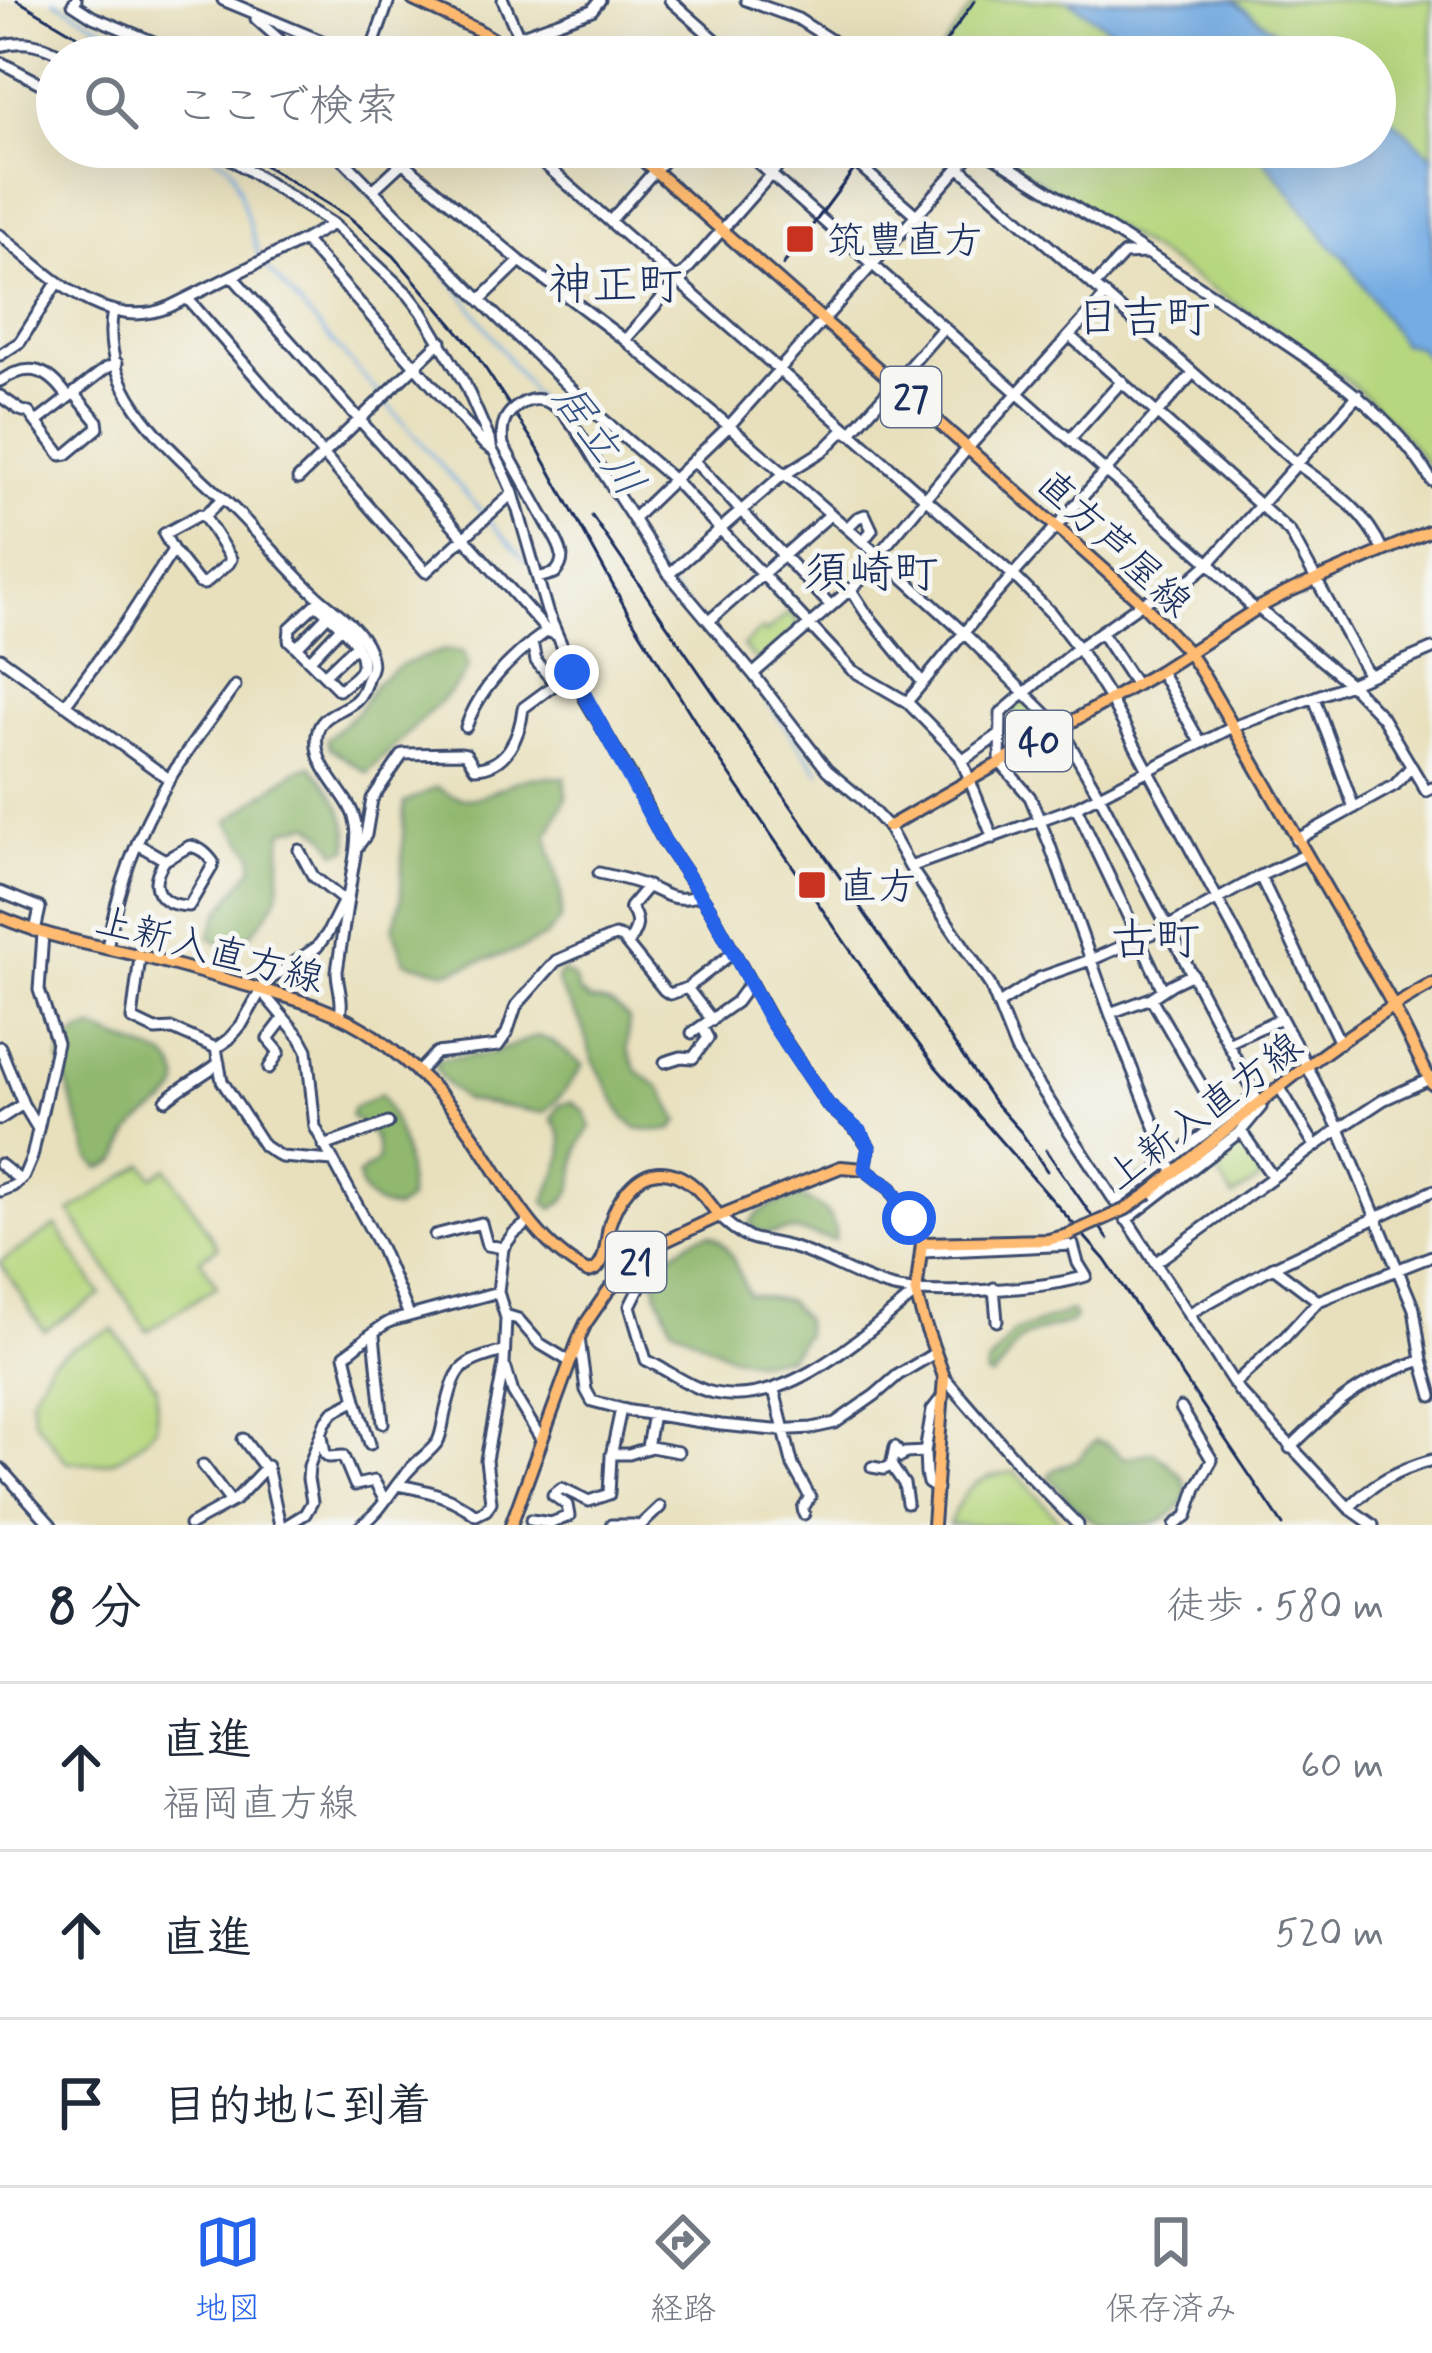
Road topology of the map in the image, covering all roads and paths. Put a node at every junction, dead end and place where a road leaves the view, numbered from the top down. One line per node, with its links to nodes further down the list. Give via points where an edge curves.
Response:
1 (76, 0): 10 (street, via 93,17)
2 (224, 0): 9 (street)
3 (389, 0): 13 (street)
4 (503, 0): 15 (street)
5 (600, 0): 15 (street)
6 (670, 0): 16 (street)
7 (746, 0): 17 (street)
8 (422, 2): 14 (main road)
9 (247, 12): 11 (street); 12 (street)
10 (139, 36)
11 (275, 36)
12 (309, 36)
13 (373, 36)
14 (486, 36)
15 (519, 36)
16 (711, 36)
17 (824, 36)
18 (36, 44): 19 (street)
19 (0, 46)
20 (0, 62): 21 (street)
21 (36, 81)
22 (245, 168): 39 (street)
23 (352, 168): 36 (street)
24 (397, 168): 36 (street)
25 (409, 168): 44 (street)
26 (549, 168): 38 (street)
27 (653, 168): 34 (main road, 直方芦屋線 / 27)
28 (764, 168): 35 (street)
29 (776, 168): 35 (street)
30 (862, 168): 37 (street)
31 (958, 168): 37 (street)
32 (960, 168): 49 (street)
33 (1012, 168): 43 (street)
34 (655, 170): 38 (street); 40 (main road, 直方芦屋線 / 27)
35 (771, 174): 40 (street); 45 (street)
36 (374, 189): 52 (street)
37 (916, 215): 45 (street)
38 (610, 220): 47 (street)
39 (333, 224): 42 (street); 58 (street, via 409,295)
40 (722, 231): 47 (street); 54 (main road, 直方芦屋線 / 27)
41 (0, 235): 48 (street)
42 (304, 241): 46 (street); 61 (street)
43 (1150, 252): 49 (street, via 1124,254); 71 (street)
44 (520, 261): 52 (street); 57 (street)
45 (873, 263): 54 (street); 55 (street)
46 (232, 276): 51 (street); 73 (street)
47 (678, 280): 57 (street); 62 (street)
48 (57, 283): 53 (street); 59 (street, via 20,342)
49 (1094, 286): 50 (street)
50 (1106, 296): 56 (street); 63 (street)
51 (187, 298): 53 (street, via 152,315); 80 (street)
52 (480, 300): 86 (street)
53 (113, 310): 60 (street)
54 (823, 320): 62 (street); 67 (main road, 直方芦屋線 / 27)
55 (944, 327): 67 (street); 68 (street)
56 (1070, 336): 66 (street); 68 (street)
57 (625, 340): 75 (street)
58 (441, 341): 61 (street); 79 (street)
59 (2, 354): 64 (street)
60 (117, 364): 70 (street); 89 (street, via 147,424)
61 (415, 366): 73 (street); 79 (street)
62 (779, 370): 75 (street); 76 (street)
63 (1193, 373): 72 (street); 82 (street)
64 (12, 374): 65 (street); 70 (street, via 50,375)
65 (0, 380)
66 (1122, 381): 72 (street); 77 (street)
67 (895, 383): 76 (street); 78 (main road, 直方芦屋線 / 27)
68 (1018, 392): 77 (street); 78 (street)
69 (0, 395): 74 (street)
70 (71, 395): 74 (street); 74 (street, via 98,428 67,454)
71 (1358, 395): 82 (street); 87 (street)
72 (1158, 413): 83 (street); 91 (street)
73 (358, 420): 80 (street); 100 (street)
74 (38, 421)
75 (729, 426): 81 (street); 84 (street)
76 (848, 432): 84 (street); 90 (street)
77 (1070, 439): 83 (street)
78 (968, 448): 90 (street); 96 (main road, 直方芦屋線 / 27)
79 (496, 452): 88 (street)
80 (323, 455): 85 (street); 100 (street, via 426,572)
81 (695, 462): 86 (street); 92 (street)
82 (1296, 463): 91 (street); 103 (street, via 1355,507)
83 (1106, 471): 96 (street); 106 (street)
84 (784, 474): 92 (street); 93 (street)
85 (298, 479)
86 (675, 481): 95 (street); 97 (street)
87 (1432, 481)
88 (513, 493): 100 (street); 110 (street)
89 (223, 498): 94 (street); 116 (street)
90 (924, 500): 105 (street); 109 (street)
91 (1261, 504): 106 (street); 111 (street, via 1298,543)
92 (741, 510): 97 (street); 104 (street)
93 (831, 514): 98 (street); 104 (street)
94 (203, 517): 102 (street, via 164,534); 102 (street, via 229,563 199,583)
95 (633, 519): 107 (street); 110 (street, bridge, via 567,417 555,404 528,400 508,415 501,434 561,549 555,573)
96 (1055, 526): 109 (street); 113 (main road, 直方芦屋線 / 27)
97 (719, 528): 107 (street); 108 (street)
98 (848, 528): 101 (street); 101 (street, via 865,515 872,530)
99 (1432, 530): 103 (main road, 40)
100 (463, 538): 121 (street)
101 (862, 542): 105 (street)
102 (173, 550): 145 (street)
103 (1384, 550): 111 (main road, 40)
104 (784, 555): 108 (street); 114 (street)
105 (878, 555): 112 (street); 122 (street)
106 (1209, 563): 113 (street); 115 (street)
107 (669, 574): 117 (street)
108 (761, 574): 117 (street); 118 (street)
109 (1012, 575): 122 (street); 126 (street)
110 (538, 578): 121 (street)
111 (1314, 580): 115 (main road, 40); 135 (street)
112 (851, 590): 114 (street); 136 (street)
113 (1142, 603): 120 (street); 128 (main road, 直方芦屋線 / 27)
114 (831, 606): 118 (street)
115 (1256, 609): 128 (main road, 40); 137 (street)
116 (331, 613): 119 (street); 125 (street); 125 (street, via 316,604 290,628); 167 (street, via 346,620 371,658 360,697 323,719 317,738 317,754 356,821)
117 (709, 621): 133 (street)
118 (809, 625): 133 (street); 144 (street, via 852,670)
119 (342, 626): 124 (street); 130 (street)
120 (1101, 632): 126 (street); 139 (street)
121 (551, 633): 123 (street); 132 (street)
122 (964, 634): 136 (street); 141 (street)
123 (532, 642): 138 (street); 146 (street, via 474,704)
124 (356, 645): 134 (street); 134 (street, via 360,672 339,690)
125 (297, 647): 130 (street)
126 (1078, 648): 141 (street); 143 (street)
127 (1432, 650): 135 (street)
128 (1188, 652): 131 (main road, 40); 147 (main road, 直方芦屋線 / 27)
129 (0, 658): 145 (street)
130 (310, 660): 134 (street)
131 (1160, 671): 139 (main road, 40); 150 (street)
132 (572, 672): 138 (street); 175 (street)
133 (753, 674): 162 (street, via 827,770)
134 (324, 675)
135 (1369, 676): 137 (street)
136 (923, 683): 144 (street)
137 (1350, 684): 142 (street); 153 (street, via 1382,717)
138 (556, 685): 167 (street, via 524,708 520,735 494,765 475,769 460,753 403,754 372,799)
139 (1136, 685): 143 (main road, 40)
140 (235, 686): 155 (street)
141 (1023, 692): 148 (street); 149 (street, via 1001,713)
142 (1314, 698): 147 (street); 160 (street)
143 (1110, 699): 148 (main road, 40); 154 (street)
144 (907, 702): 151 (street)
145 (65, 705): 155 (street)
146 (466, 727)
147 (1233, 727): 150 (street); 164 (main road, 直方芦屋線 / 27)
148 (1061, 729): 152 (main road, 40); 158 (street)
149 (1000, 734): 151 (street); 152 (street)
150 (1200, 742): 154 (street)
151 (962, 760): 156 (street)
152 (1000, 762): 156 (main road, 40); 161 (street)
153 (1410, 768): 157 (street, via 1426,791); 160 (street)
154 (1149, 770): 158 (street); 177 (street)
155 (169, 779): 165 (street)
156 (971, 779): 162 (main road, 40); 163 (street)
157 (1432, 788)
158 (1100, 797): 159 (street); 179 (street)
159 (1076, 807): 161 (street); 181 (street)
160 (1354, 808): 164 (street)
161 (1040, 821): 163 (street); 186 (street)
162 (889, 827): 170 (street)
163 (993, 838): 170 (street)
164 (1296, 839): 168 (main road, 直方芦屋線 / 27)
165 (137, 844): 169 (street); 183 (street)
166 (299, 850): 176 (street, via 314,876)
167 (355, 850): 176 (street)
168 (1305, 855): 172 (street); 195 (main road, 直方芦屋線 / 27)
169 (164, 860): 169 (street, via 190,846 213,862 189,907 157,891)
170 (910, 867): 194 (street)
171 (599, 873): 173 (street)
172 (1260, 876): 177 (street); 202 (street)
173 (648, 886): 175 (street, via 675,899); 182 (street, via 630,908 638,925)
174 (0, 892): 180 (street, via 40,908)
175 (700, 895): 184 (street)
176 (346, 896): 191 (street, via 316,947); 197 (street)
177 (1219, 898): 179 (street); 199 (street)
178 (0, 917): 180 (main road, 上新入直方線)
179 (1166, 927): 181 (street); 187 (street)
180 (39, 933): 183 (main road, 上新入直方線); 218 (street, via 39,990 57,1043)
181 (1140, 938): 186 (street); 192 (street)
182 (628, 944): 190 (street, via 664,990); 209 (street, via 615,936 562,957 516,1006 498,1046 436,1053)
183 (107, 948): 185 (main road, 上新入直方線)
184 (734, 952): 188 (street); 190 (street)
185 (140, 957): 191 (main road, 上新入直方線); 204 (street, via 132,1019)
186 (1093, 959): 194 (street, via 1039,978); 196 (street)
187 (1193, 974): 192 (street); 201 (street)
188 (750, 983): 200 (street); 226 (street, via 828,1105 860,1132 869,1147)
189 (1432, 984): 195 (main road, 上新入直方線)
190 (687, 988): 200 (street)
191 (263, 990): 197 (main road, 上新入直方線); 198 (street); 204 (street)
192 (1163, 990): 193 (street)
193 (1151, 998): 196 (street); 216 (street)
194 (999, 1004): 231 (street, via 1016,1050)
195 (1393, 1006): 202 (main road, 上新入直方線); 210 (main road, 直方芦屋線 / 27)
196 (1110, 1013): 225 (street)
197 (340, 1014): 209 (main road, 上新入直方線)
198 (284, 1018): 207 (street, via 268,1039 279,1052); 221 (street, via 307,1050)
199 (1281, 1018): 201 (street); 208 (street)
200 (702, 1027): 205 (street, via 708,1038 693,1058)
201 (1228, 1042): 212 (street)
202 (1340, 1043): 208 (main road, 上新入直方線)
203 (0, 1046): 214 (street)
204 (216, 1048): 206 (street)
205 (665, 1062)
206 (219, 1063): 213 (street); 223 (street, via 264,1146 281,1157)
207 (269, 1068)
208 (1308, 1068): 211 (main road, 上新入直方線); 219 (street)
209 (417, 1073): 235 (main road, 上新入直方線, via 469,1130)
210 (1431, 1080): 219 (street)
211 (1280, 1088): 212 (main road, 上新入直方線); 222 (street)
212 (1257, 1099): 216 (street); 220 (street, via 1261,1107); 238 (main road, 上新入直方線, bridge, via 1149,1193 1068,1235)
213 (166, 1100)
214 (22, 1104): 215 (street); 218 (street)
215 (0, 1119)
216 (1221, 1119): 225 (street)
217 (388, 1124): 221 (street)
218 (38, 1129): 228 (street)
219 (1339, 1129): 222 (street); 233 (street)
220 (1240, 1131): 227 (street); 234 (street)
221 (324, 1146): 223 (street)
222 (1315, 1146): 227 (street)
223 (332, 1161): 249 (street)
224 (0, 1164): 228 (street)
225 (1169, 1164): 231 (street)
226 (865, 1169): 232 (main road, 21, via 841,1167); 238 (main road, via 891,1189)
227 (1273, 1176): 241 (street)
228 (20, 1180): 229 (street)
229 (0, 1191)
230 (1431, 1195): 233 (street)
231 (1116, 1201): 234 (street)
232 (719, 1216): 235 (main road, 上新入直方線, via 688,1181 652,1172 616,1208 602,1260 588,1272); 239 (main road, 21); 246 (street, via 742,1237)
233 (1377, 1219): 242 (street); 243 (street)
234 (1126, 1220): 241 (street)
235 (529, 1222): 237 (street)
236 (435, 1235): 237 (street, via 481,1223 488,1244)
237 (503, 1248): 245 (street)
238 (922, 1248): 244 (street, via 1073,1245 1086,1276); 246 (main road)
239 (643, 1256): 253 (main road, 21, via 608,1291); 261 (street, via 643,1280 630,1306 646,1360 711,1393)
240 (1432, 1256): 243 (street)
241 (1155, 1263): 248 (street)
242 (1273, 1267): 247 (street); 248 (street)
243 (1398, 1268): 247 (street); 256 (street)
244 (994, 1288): 246 (street); 251 (street)
245 (498, 1292): 249 (street); 250 (street)
246 (916, 1292): 255 (main road); 261 (street, via 827,1361)
247 (1318, 1301): 260 (street)
248 (1188, 1314): 260 (street)
249 (409, 1315): 252 (street)
250 (505, 1315): 254 (street); 257 (street)
251 (997, 1321)
252 (374, 1335): 264 (street, via 345,1354); 268 (street)
253 (579, 1338): 257 (main road, 21); 266 (street, via 592,1401)
254 (504, 1351): 258 (street); 285 (street, via 458,1370 437,1443)
255 (934, 1353): 259 (main road); 269 (street, via 835,1424)
256 (1422, 1360): 263 (street); 275 (street, via 1363,1384)
257 (569, 1361): 272 (main road, 21)
258 (504, 1364): 272 (street); 285 (street, via 485,1460 486,1510 476,1515 431,1491)
259 (944, 1377): 262 (main road); 306 (street)
260 (1234, 1384): 275 (street)
261 (774, 1390): 269 (street)
262 (943, 1395): 277 (street); 286 (main road)
263 (1432, 1396)
264 (356, 1400): 270 (street, via 333,1412); 273 (street)
265 (1181, 1408): 307 (street, via 1212,1460)
266 (621, 1409): 267 (street); 278 (street)
267 (653, 1414): 269 (street); 274 (street)
268 (383, 1424)
269 (782, 1429): 294 (street, via 810,1497)
270 (322, 1436): 287 (street, via 325,1454 344,1456 355,1485 374,1481); 300 (street, via 309,1466 312,1502)
271 (243, 1439): 284 (street)
272 (541, 1439): 290 (main road, 21)
273 (370, 1444)
274 (647, 1447): 276 (street); 278 (street)
275 (1290, 1448): 292 (street)
276 (678, 1452)
277 (925, 1452): 281 (street, via 901,1457 895,1447); 286 (street, via 928,1484)
278 (611, 1454): 297 (street, via 609,1494 589,1502 562,1488 553,1496 568,1516)
279 (1432, 1460): 292 (street, via 1384,1478)
280 (203, 1465): 288 (street)
281 (891, 1465): 282 (street); 289 (street)
282 (872, 1467)
283 (0, 1468): 298 (street)
284 (265, 1468): 288 (street); 300 (street)
285 (397, 1485): 287 (street)
286 (937, 1489): 305 (main road)
287 (384, 1499): 301 (street)
288 (232, 1502): 293 (street)
289 (907, 1503)
290 (518, 1505): 295 (street); 302 (main road, 21)
291 (660, 1507): 304 (street)
292 (1349, 1508): 308 (street)
293 (219, 1511): 296 (street); 299 (street)
294 (804, 1514)
295 (533, 1522): 297 (street)
296 (192, 1524)
297 (551, 1524)
298 (51, 1525)
299 (229, 1525)
300 (284, 1525)
301 (362, 1525)
302 (511, 1525)
303 (611, 1525): 304 (street)
304 (638, 1525)
305 (933, 1525)
306 (1078, 1525)
307 (1175, 1525)
308 (1372, 1525)

